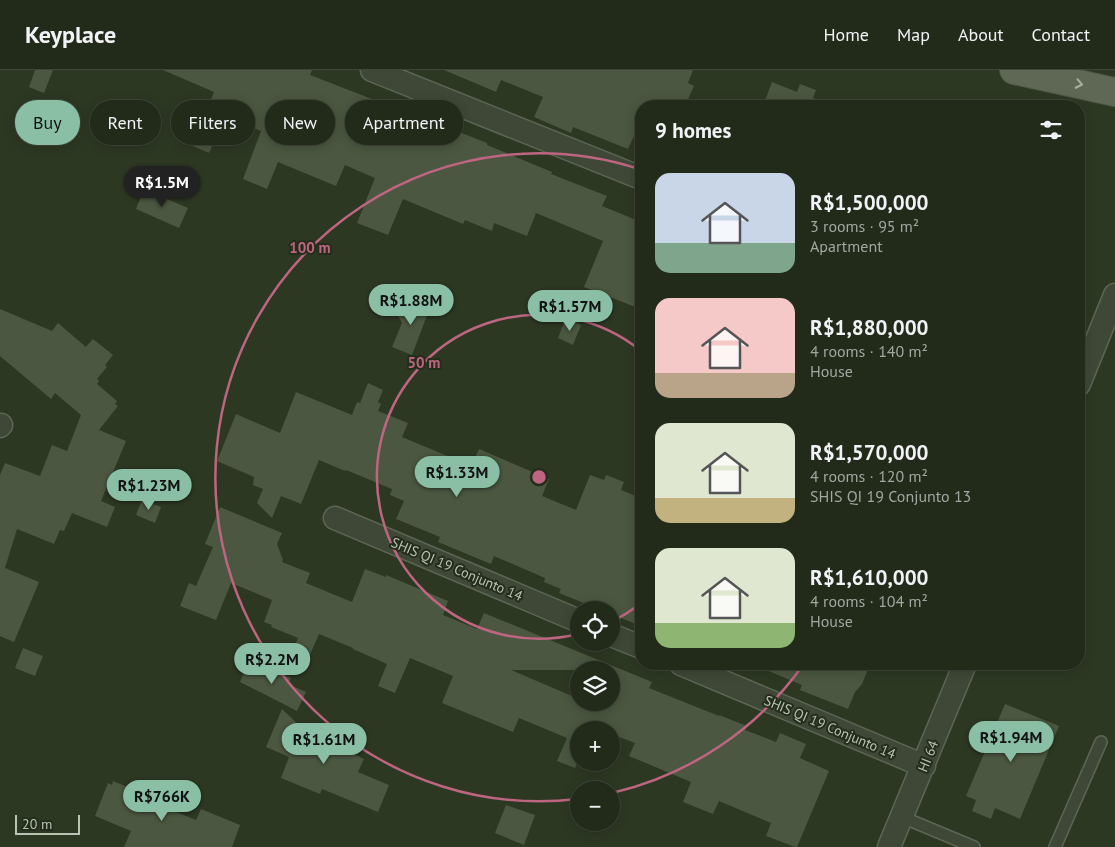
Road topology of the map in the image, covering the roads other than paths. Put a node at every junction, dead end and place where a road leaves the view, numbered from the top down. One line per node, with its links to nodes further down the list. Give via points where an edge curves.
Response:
1 (372, 70): 4 (street)
2 (1014, 70): 3 (main road, one-way to 3)
3 (1115, 92)
4 (635, 176)
5 (1115, 295): 6 (street)
6 (1085, 369)
7 (334, 518): 8 (street, SHIS QI 19 Conjunto 14)
8 (570, 617)
9 (620, 638): 10 (street)
10 (635, 644)
11 (694, 670): 14 (street, SHIS QI 19 Conjunto 14)
12 (963, 670): 14 (street, HI 64)
13 (1101, 742): 18 (lane)
14 (924, 766): 15 (street, HI 64)
15 (902, 817): 16 (street, HI 64); 17 (lane)
16 (890, 847)
17 (974, 847)
18 (1055, 847)

